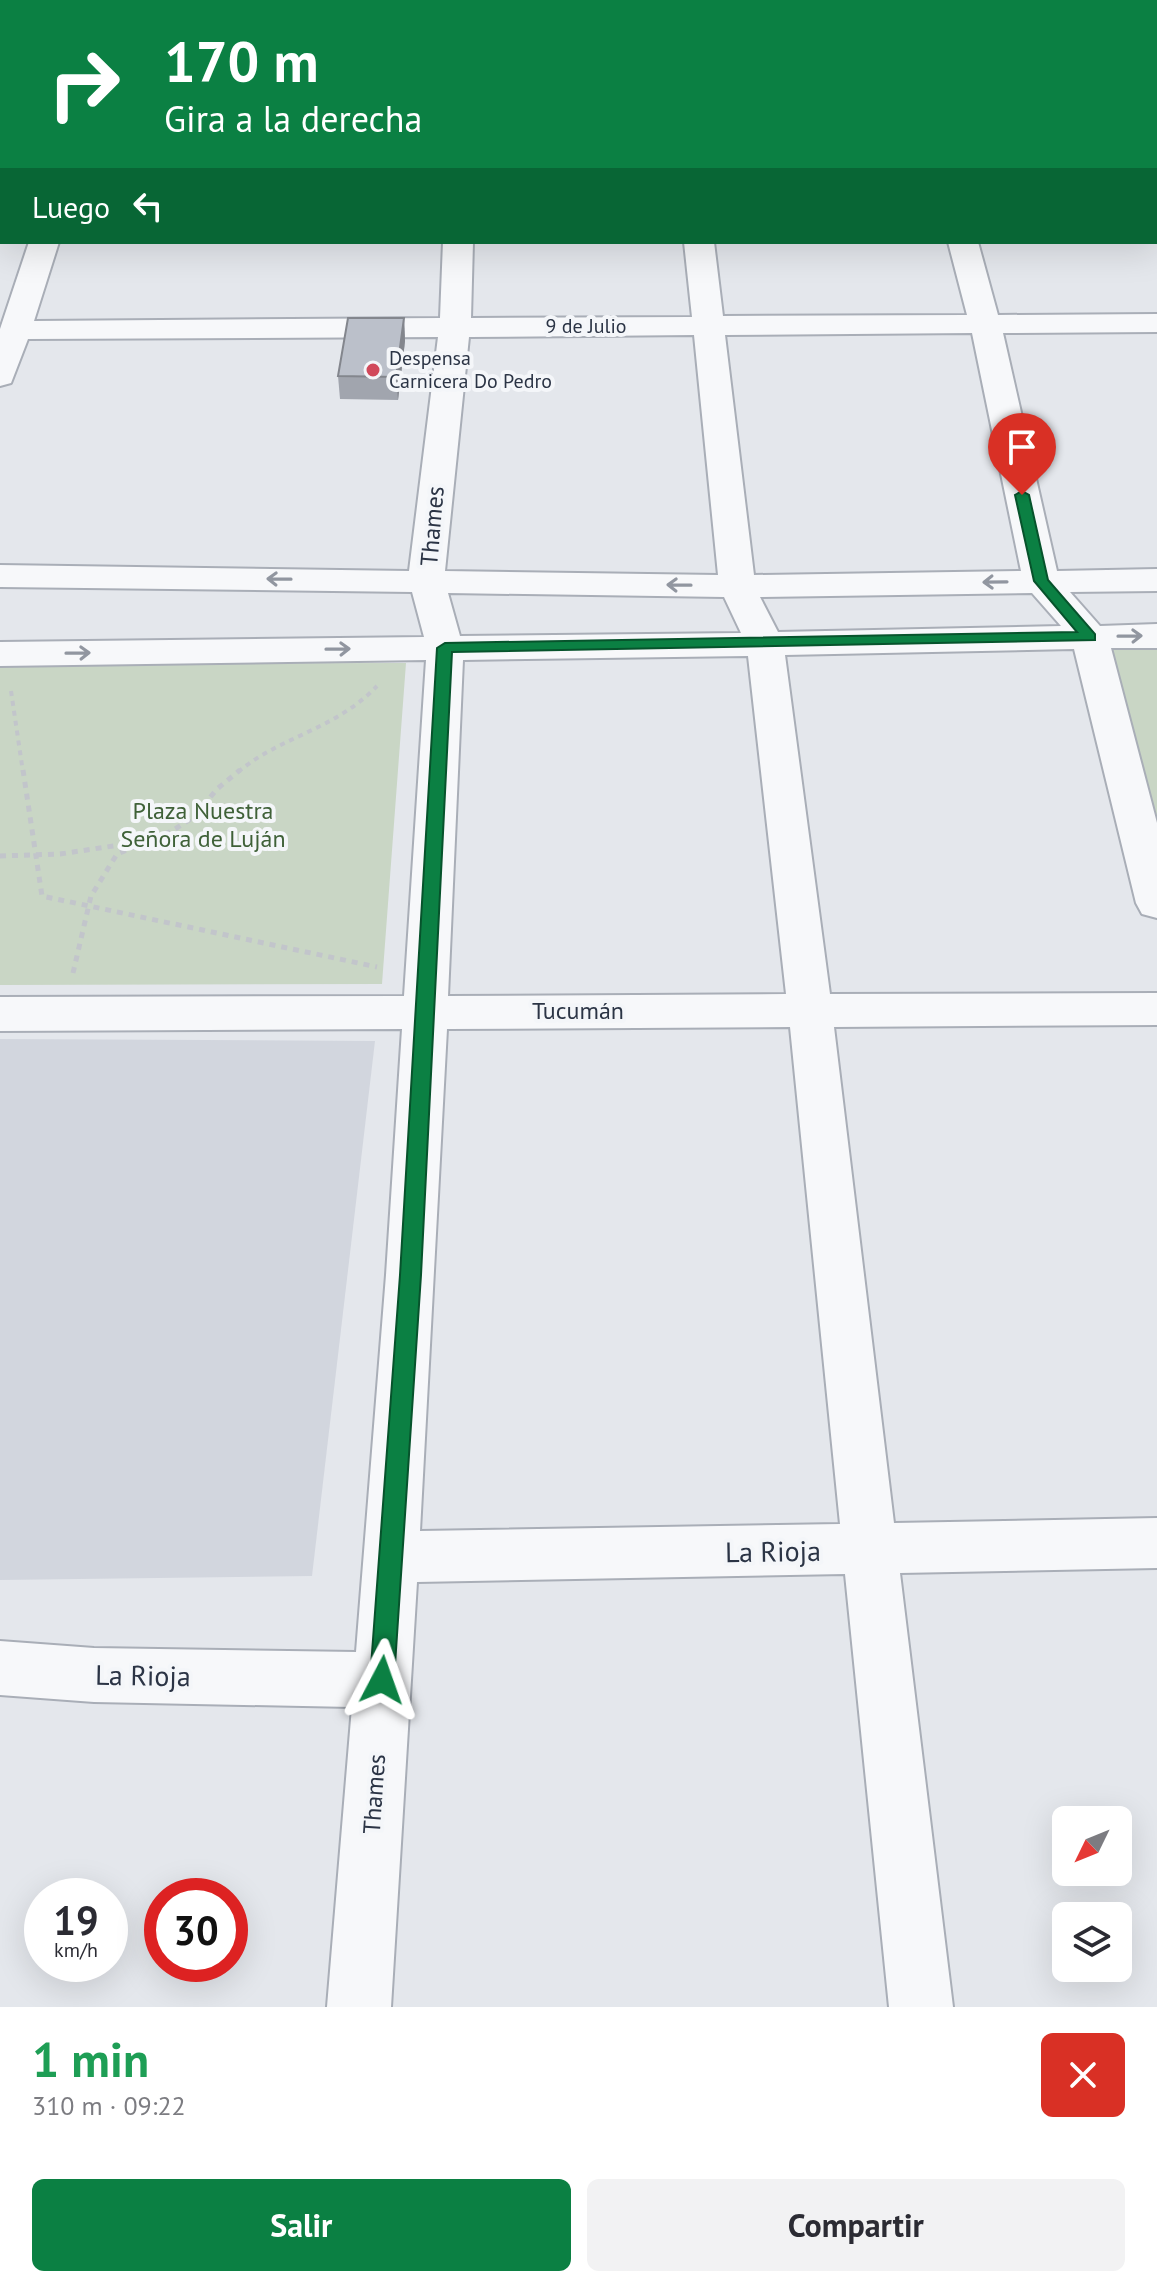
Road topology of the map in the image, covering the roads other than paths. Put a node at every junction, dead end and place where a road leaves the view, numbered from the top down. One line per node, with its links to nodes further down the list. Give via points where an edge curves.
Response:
1 (43, 244): 9 (street)
2 (458, 244): 7 (street, Thames)
3 (699, 244): 8 (street)
4 (964, 244): 6 (street)
5 (1157, 323): 6 (street, 9 de Julio)
6 (985, 324): 8 (street, 9 de Julio); 14 (street)
7 (455, 326): 8 (street, 9 de Julio); 9 (street, 9 de Julio); 13 (street, Thames)
8 (707, 326): 15 (street)
9 (16, 330): 10 (street)
10 (0, 376)
11 (0, 576): 13 (street, one-way to 11)
12 (1157, 580): 14 (street)
13 (427, 581): 15 (street, one-way to 13); 19 (street, Thames)
14 (1041, 581): 15 (street, one-way to 15); 17 (street)
15 (737, 586): 18 (street)
16 (1157, 636): 17 (street, one-way to 16)
17 (1090, 637): 18 (street); 21 (street)
18 (765, 644): 19 (street); 23 (street)
19 (428, 648): 20 (street, one-way to 19); 22 (street, Thames)
20 (3, 654)
21 (1157, 903)
22 (424, 994): 23 (street, Tucumán); 25 (street, Tucumán); 28 (street, Thames)
23 (810, 1009): 24 (street, Tucumán); 27 (street)
24 (1157, 1009)
25 (0, 1014)
26 (1157, 1543): 27 (street, La Rioja)
27 (871, 1549): 28 (street, La Rioja); 32 (street)
28 (390, 1557): 30 (street, Thames)
29 (0, 1668): 30 (street, La Rioja, via 94,1675)
30 (382, 1680): 31 (street, Thames)
31 (359, 2007)
32 (921, 2007)

